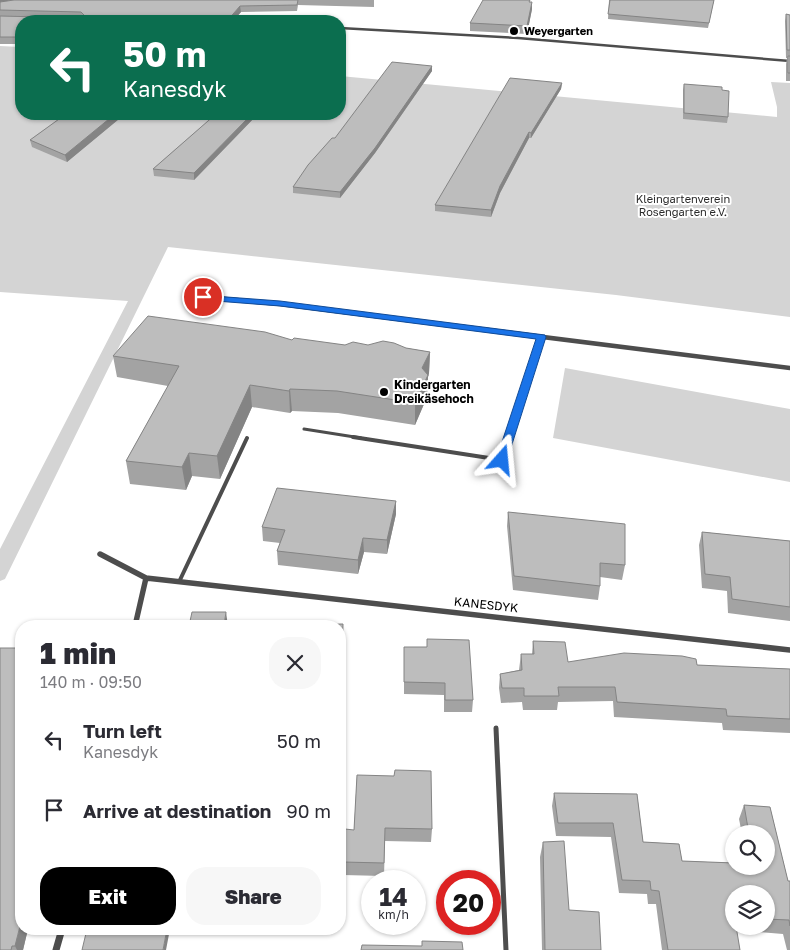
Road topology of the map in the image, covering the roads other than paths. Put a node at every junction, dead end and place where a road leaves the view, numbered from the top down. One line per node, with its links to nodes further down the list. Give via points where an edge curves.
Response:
1 (346, 28): 2 (street, via 528,39)
2 (790, 61)
3 (203, 297): 4 (street)
4 (541, 337): 5 (street); 6 (lane, via 502,460)
5 (790, 368)
6 (304, 429)
7 (246, 438): 10 (lane)
8 (100, 554): 9 (street, KANESDYK)
9 (146, 578): 10 (street, KANESDYK); 11 (street)
10 (179, 582): 12 (street, KANESDYK)
11 (136, 620)
12 (790, 650)
13 (496, 728): 16 (lane)
14 (60, 935): 15 (street)
15 (56, 950)
16 (506, 950)

